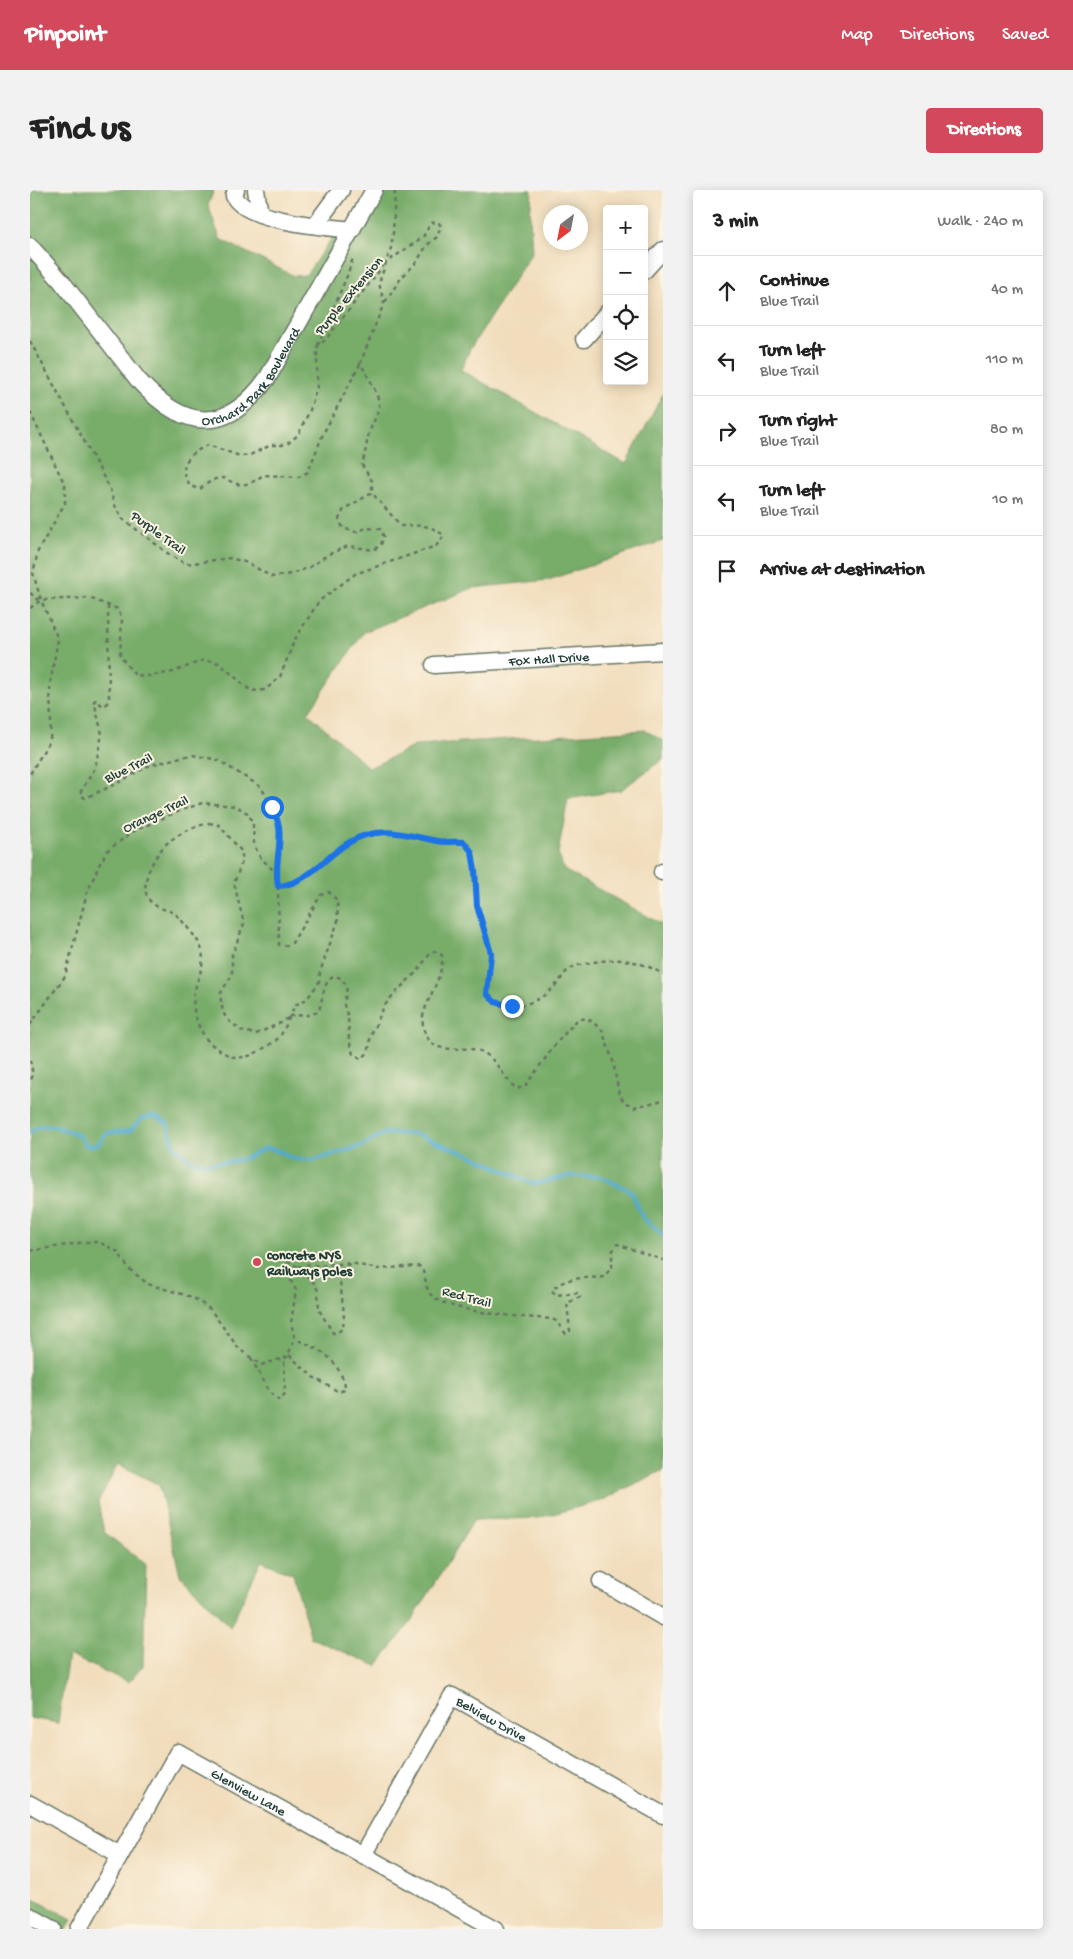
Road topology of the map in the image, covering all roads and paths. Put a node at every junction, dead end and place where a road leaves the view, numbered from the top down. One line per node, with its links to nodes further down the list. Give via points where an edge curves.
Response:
1 (236, 190): 6 (street, via 237,203)
2 (256, 190): 6 (street)
3 (341, 190): 7 (street)
4 (374, 190): 8 (street, Orchard Park Boulevard)
5 (395, 190): 12 (path, via 393,234)
6 (260, 214): 7 (street)
7 (315, 225): 8 (street)
8 (352, 230): 9 (street, Orchard Park Boulevard, via 256,394 241,408 207,420 188,417 153,396)
9 (30, 246)
10 (663, 250): 13 (street)
11 (355, 252): 18 (path)
12 (386, 262): 14 (path, via 379,283); 14 (path, Purple Extension, via 422,237 431,223 438,222 441,226 438,237 427,245); 18 (path, Purple Extension)
13 (648, 267)
14 (384, 303): 19 (path)
15 (603, 318): 16 (street)
16 (584, 339)
17 (30, 341): 21 (path, Purple Trail, via 123,519 186,564 230,558 248,563 272,577 310,567 348,546 374,550 384,537 380,529 366,528 356,532 343,528 338,519 344,509)
18 (317, 347): 19 (path, Purple Extension, via 317,386 298,436 286,445 271,445 248,456 208,445 196,450 188,459 184,473 188,484 200,488 221,478 236,484 248,484 263,475 300,476 308,472 323,434)
19 (360, 364): 21 (path, via 368,374 380,405 368,436 362,465 372,481)
20 (30, 412): 23 (path, via 65,485 65,503 38,551 33,573)
21 (372, 493): 24 (path, via 401,526 422,525 438,530 444,536 436,546 355,574 319,601 295,639 280,677 265,690 250,691 219,663 204,660 173,672 135,675 120,656 122,619 118,609)
22 (30, 594): 23 (path)
23 (40, 600): 24 (path, via 89,598); 25 (path); 28 (path, via 58,639 50,684 50,740)
24 (108, 606): 29 (path, Blue Trail, via 109,699 103,706 94,701 102,734 95,768 80,793 85,798 148,766 181,757 193,755 218,760 261,787 272,807 279,826)
25 (30, 608)
26 (663, 651): 27 (street, Fox Hall Drive)
27 (434, 665)
28 (30, 774)
29 (275, 872): 30 (path, Blue Trail); 33 (path, Orange Trail, via 260,857 254,845 249,814 236,806 202,803 134,831 108,850 99,865 81,912 65,976)
30 (278, 886): 31 (path, via 287,886 302,878 349,842 370,834 392,831 439,842 464,842 472,852 477,906 491,953 487,994 495,1002 512,1006 532,1002 554,987 568,970 608,959 638,962); 32 (path, via 278,945 292,943 321,895 329,892 337,900 338,921 319,982 307,999 295,1004)
31 (663, 974)
32 (290, 1016): 32 (path, via 256,1034 242,1031 223,1013 220,994 232,975 232,955 244,924 234,883 242,852 219,825 209,823 171,840 158,852 150,867 145,894 164,910 176,913 200,945 204,966 192,1005 208,1042 227,1055 243,1059 280,1038); 36 (path, via 318,1012 327,982 336,976 347,987 344,1005 353,1054 360,1058 366,1056 382,1011 434,951 442,955 443,965 424,1015 422,1026 428,1041 439,1048 470,1049 486,1054 506,1081 517,1089 525,1086 577,1020 587,1018 602,1030 613,1061 619,1095 624,1101 635,1107)
33 (30, 1024)
34 (30, 1060): 35 (path, via 33,1075)
35 (30, 1082)
36 (663, 1100)
37 (30, 1251): 43 (path, via 99,1242 118,1252 128,1269 148,1284 192,1297 210,1309 239,1349)
38 (663, 1260): 39 (path, Red Trail, via 617,1244 612,1252 612,1267 604,1277 572,1278 559,1283 552,1290 555,1294 578,1293 580,1297 567,1303 570,1331 566,1334 552,1319 487,1314 434,1298 426,1286 423,1270 418,1266 377,1269)
39 (351, 1263): 40 (path); 40 (path, via 339,1273 344,1314 343,1328 337,1333 330,1330 319,1310 315,1284)
40 (298, 1267): 41 (path, via 290,1262 285,1266 296,1290 290,1323)
41 (295, 1339): 42 (path); 42 (path, via 315,1347 333,1361 344,1390 340,1392 323,1384)
42 (289, 1355): 44 (path)
43 (250, 1357): 44 (path, via 261,1364); 44 (path, via 269,1391 278,1400 285,1393)
44 (284, 1358)
45 (601, 1581): 46 (street)
46 (663, 1617)
47 (30, 1804): 49 (street)
48 (663, 1815): 50 (street, Belview Drive, via 452,1696)
49 (120, 1855): 50 (street, Glenview Lane, via 178,1752); 53 (street, Glenview Lane)
50 (363, 1855): 54 (street, Glenview Lane)
51 (30, 1916): 52 (street)
52 (50, 1928)
53 (79, 1929)
54 (496, 1929)

